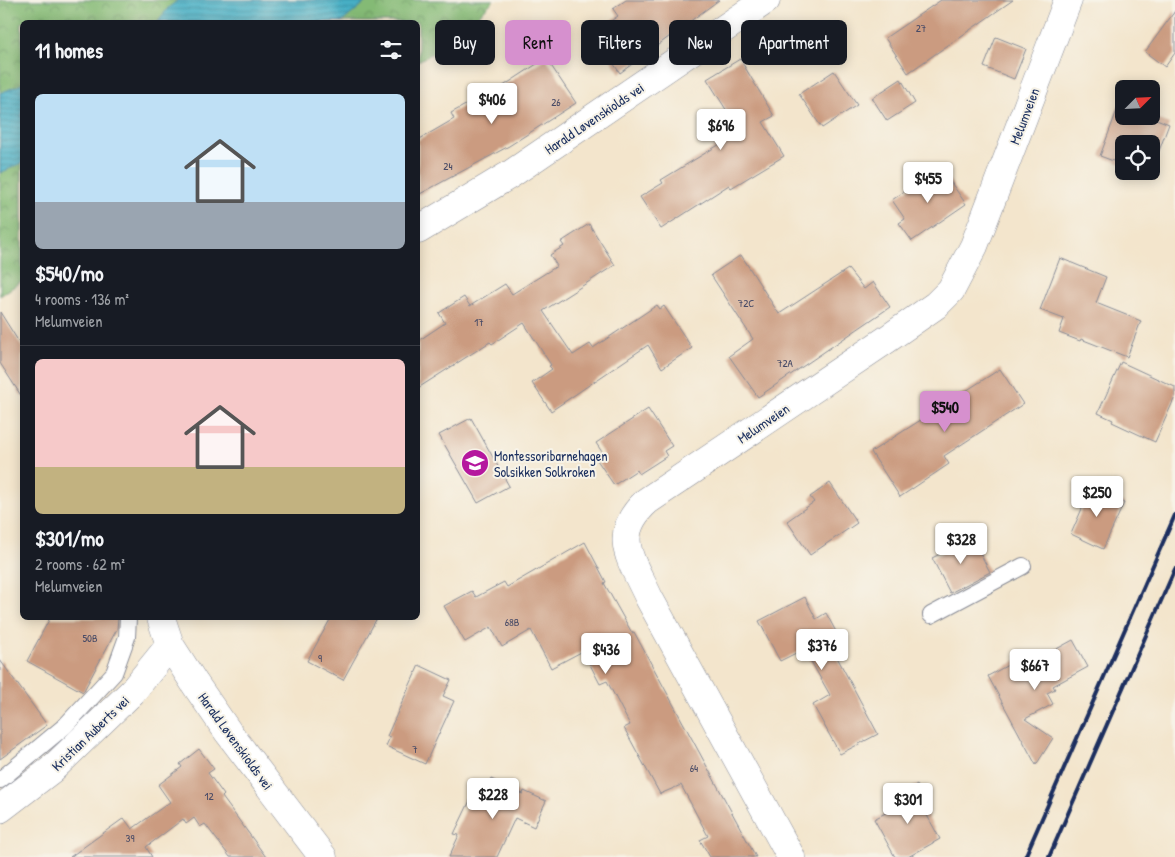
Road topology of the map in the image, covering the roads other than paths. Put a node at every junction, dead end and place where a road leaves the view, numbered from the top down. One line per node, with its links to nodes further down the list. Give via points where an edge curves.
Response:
1 (766, 0): 3 (street, Harald Løvenskiolds vei, via 511,174)
2 (1068, 0): 12 (street, Melumveien, via 974,246 951,290 893,336 648,501 635,512 626,532 632,561 649,598)
3 (420, 229)
4 (1023, 566): 5 (lane)
5 (931, 616)
6 (128, 620): 9 (lane, via 127,637 114,673 65,726)
7 (162, 620): 8 (street, Harald Løvenskiolds vei)
8 (170, 645): 10 (street, Kristian Auberts vei, via 132,692 52,770); 11 (street, Harald Løvenskiolds vei, via 228,732)
9 (0, 780)
10 (0, 809)
11 (323, 857)
12 (791, 857)

